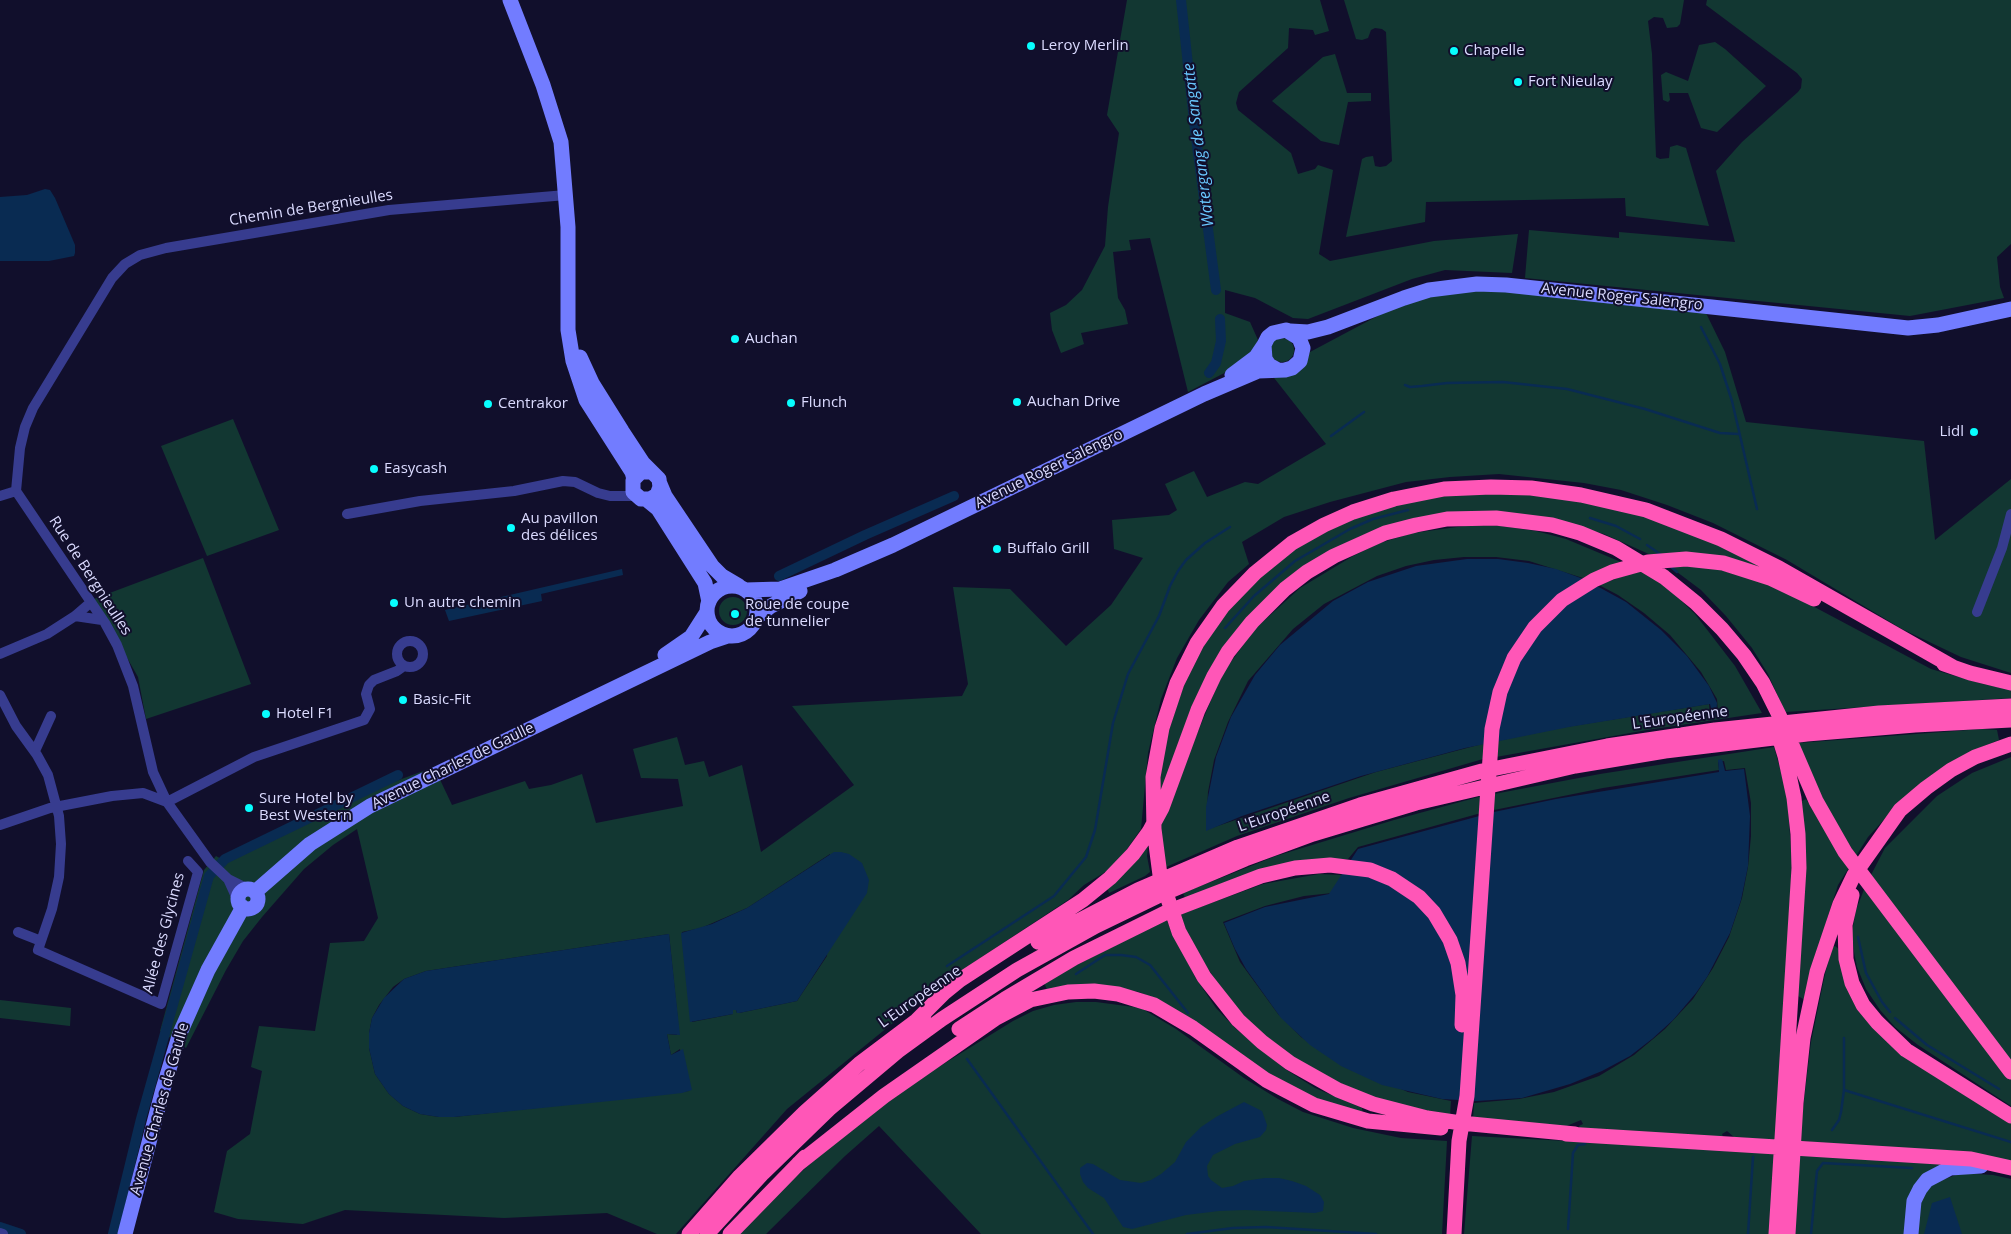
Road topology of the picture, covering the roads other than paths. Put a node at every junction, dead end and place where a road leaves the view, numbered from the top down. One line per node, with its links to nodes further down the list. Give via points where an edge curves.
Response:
1 (510, 0): 2 (main road, via 560,135)
2 (566, 195): 4 (main road); 15 (street, Chemin de Bergnieulles, via 389,210 160,249 134,258 108,283 40,394 18,454)
3 (2011, 302): 7 (main road, Avenue Roger Salengro, via 1926,321)
4 (567, 307): 13 (main road, via 577,349 589,376); 14 (main road, via 570,348 581,388 632,472)
5 (2011, 309): 7 (main road, Avenue Roger Salengro, via 1924,327)
6 (1371, 312): 7 (main road, Avenue Roger Salengro, via 1429,290 1489,284); 8 (main road, Avenue Roger Salengro, via 1314,330); 10 (main road, Avenue Roger Salengro, via 1314,343)
7 (1876, 323)
8 (1290, 331): 9 (main road, via 1273,333); 10 (main road, via 1302,344)
9 (1264, 345): 11 (main road, via 1265,359); 12 (main road, Avenue Roger Salengro, via 1253,360)
10 (1302, 358): 11 (main road, via 1292,368)
11 (1278, 370): 12 (main road, Avenue Roger Salengro, via 1258,371)
12 (1204, 394): 19 (main road, Avenue Roger Salengro)
13 (656, 478): 14 (main road, via 642,472); 14 (main road, via 657,495); 20 (main road, via 712,566)
14 (637, 489): 17 (street, via 603,495 575,482 563,481); 22 (main road, via 658,509 705,583)
15 (16, 491): 16 (street); 21 (street, Rue de Bergnieulles)
16 (0, 496)
17 (347, 514)
18 (2011, 514): 23 (street, via 2002,548)
19 (893, 545): 20 (main road, Avenue Roger Salengro, via 786,588); 25 (main road, Avenue Roger Salengro, via 780,601)
20 (742, 588): 22 (main road, via 723,587 713,594); 25 (main road, via 756,603)
21 (90, 603): 24 (street); 26 (street, Rue de Bergnieulles)
22 (708, 607): 27 (main road, via 713,627); 32 (main road, Avenue Charles de Gaulle, via 698,629 688,640)
23 (1977, 612)
24 (75, 616): 26 (street); 28 (street, via 34,641)
25 (756, 618): 27 (main road, via 746,632)
26 (102, 620): 40 (street, Rue de Bergnieulles, via 129,674)
27 (728, 636): 32 (main road, Avenue Charles de Gaulle)
28 (0, 654)
29 (404, 666): 42 (street, via 369,685 366,694 370,709 364,720 254,757)
30 (1953, 667): 31 (highway); 55 (highway, via 1771,563 1721,539 1670,518 1600,499 1539,489 1483,487 1429,492 1367,507 1324,524 1292,543 1242,584 1205,630 1177,683 1158,744 1152,796 1155,844 1167,900 1179,932 1204,977 1238,1020 1276,1054 1325,1084 1373,1104 1428,1118); 56 (highway, via 1895,642 1770,578 1723,563 1666,559 1629,566 1578,589 1548,612 1514,658 1497,703 1492,729 1467,1096)
31 (2011, 683)
32 (611, 690): 48 (main road, Avenue Charles de Gaulle, via 360,811 310,844)
33 (0, 695): 38 (street)
34 (2011, 706): 51 (highway, L'Européenne, via 1843,716 1689,734 1536,760 1394,794 1256,840 1138,890 1025,949)
35 (51, 716): 38 (street)
36 (2011, 720): 61 (highway, L'Européenne, via 1807,734 1611,760 1416,803 1313,834 1245,859 1096,926 1017,970 942,1020 884,1062 822,1115)
37 (2011, 744): 45 (highway, via 1975,758 1935,781 1900,810)
38 (34, 751): 43 (street, via 48,775)
39 (1791, 756): 51 (highway, via 1767,697 1744,655 1696,603 1657,572 1616,548 1569,530 1518,519 1464,518 1416,524 1373,537 1334,556 1296,580 1274,599 1228,652 1198,710 1158,817 1127,861 1065,913 952,987); 52 (highway, via 1838,841); 54 (highway, via 1799,868)
40 (157, 783): 41 (street); 42 (street, Rue de Bergnieulles)
41 (135, 793): 42 (street); 43 (street)
42 (167, 802): 47 (street, Rue de Bergnieulles, via 210,862)
43 (58, 806): 44 (street); 50 (street, via 61,836 59,877)
44 (0, 825)
45 (1878, 840): 53 (highway, via 1855,887 1845,925 1846,959 1857,994 1877,1022 1906,1050); 54 (highway, via 1848,887 1825,943 1805,1024)
46 (188, 861): 50 (street, Allée des Glycines, via 198,872 162,1004 38,950)
47 (225, 877): 48 (street, Rue de Bergnieulles); 48 (street, Rue de Bergnieulles)
48 (246, 897): 59 (main road, Avenue Charles de Gaulle, via 180,1033 162,1089)
49 (18, 932): 50 (street)
50 (41, 941)
51 (917, 1020): 60 (highway, L'Européenne, via 804,1112 740,1176)
52 (2011, 1072)
53 (2011, 1116)
54 (1789, 1123): 64 (highway); 65 (highway)
55 (1575, 1134): 57 (highway, via 1439,1128 1349,1116 1314,1105 1280,1089 1154,1005 1118,994 1075,991 1030,1000 996,1018 884,1096); 58 (highway, via 1971,1160)
56 (1460, 1141): 57 (highway, via 1457,1097 1463,1009 1455,952 1440,921 1419,897 1381,874 1344,865 1303,867 1261,876 1193,901 1046,974 970,1022 912,1064 850,1115); 63 (highway)
57 (798, 1164): 62 (highway)
58 (2011, 1168): 66 (main road, via 1955,1167 1932,1176 1916,1197)
59 (125, 1234)
60 (689, 1234)
61 (707, 1234)
62 (730, 1234)
63 (1454, 1234)
64 (1776, 1234)
65 (1788, 1234)
66 (1911, 1234)

